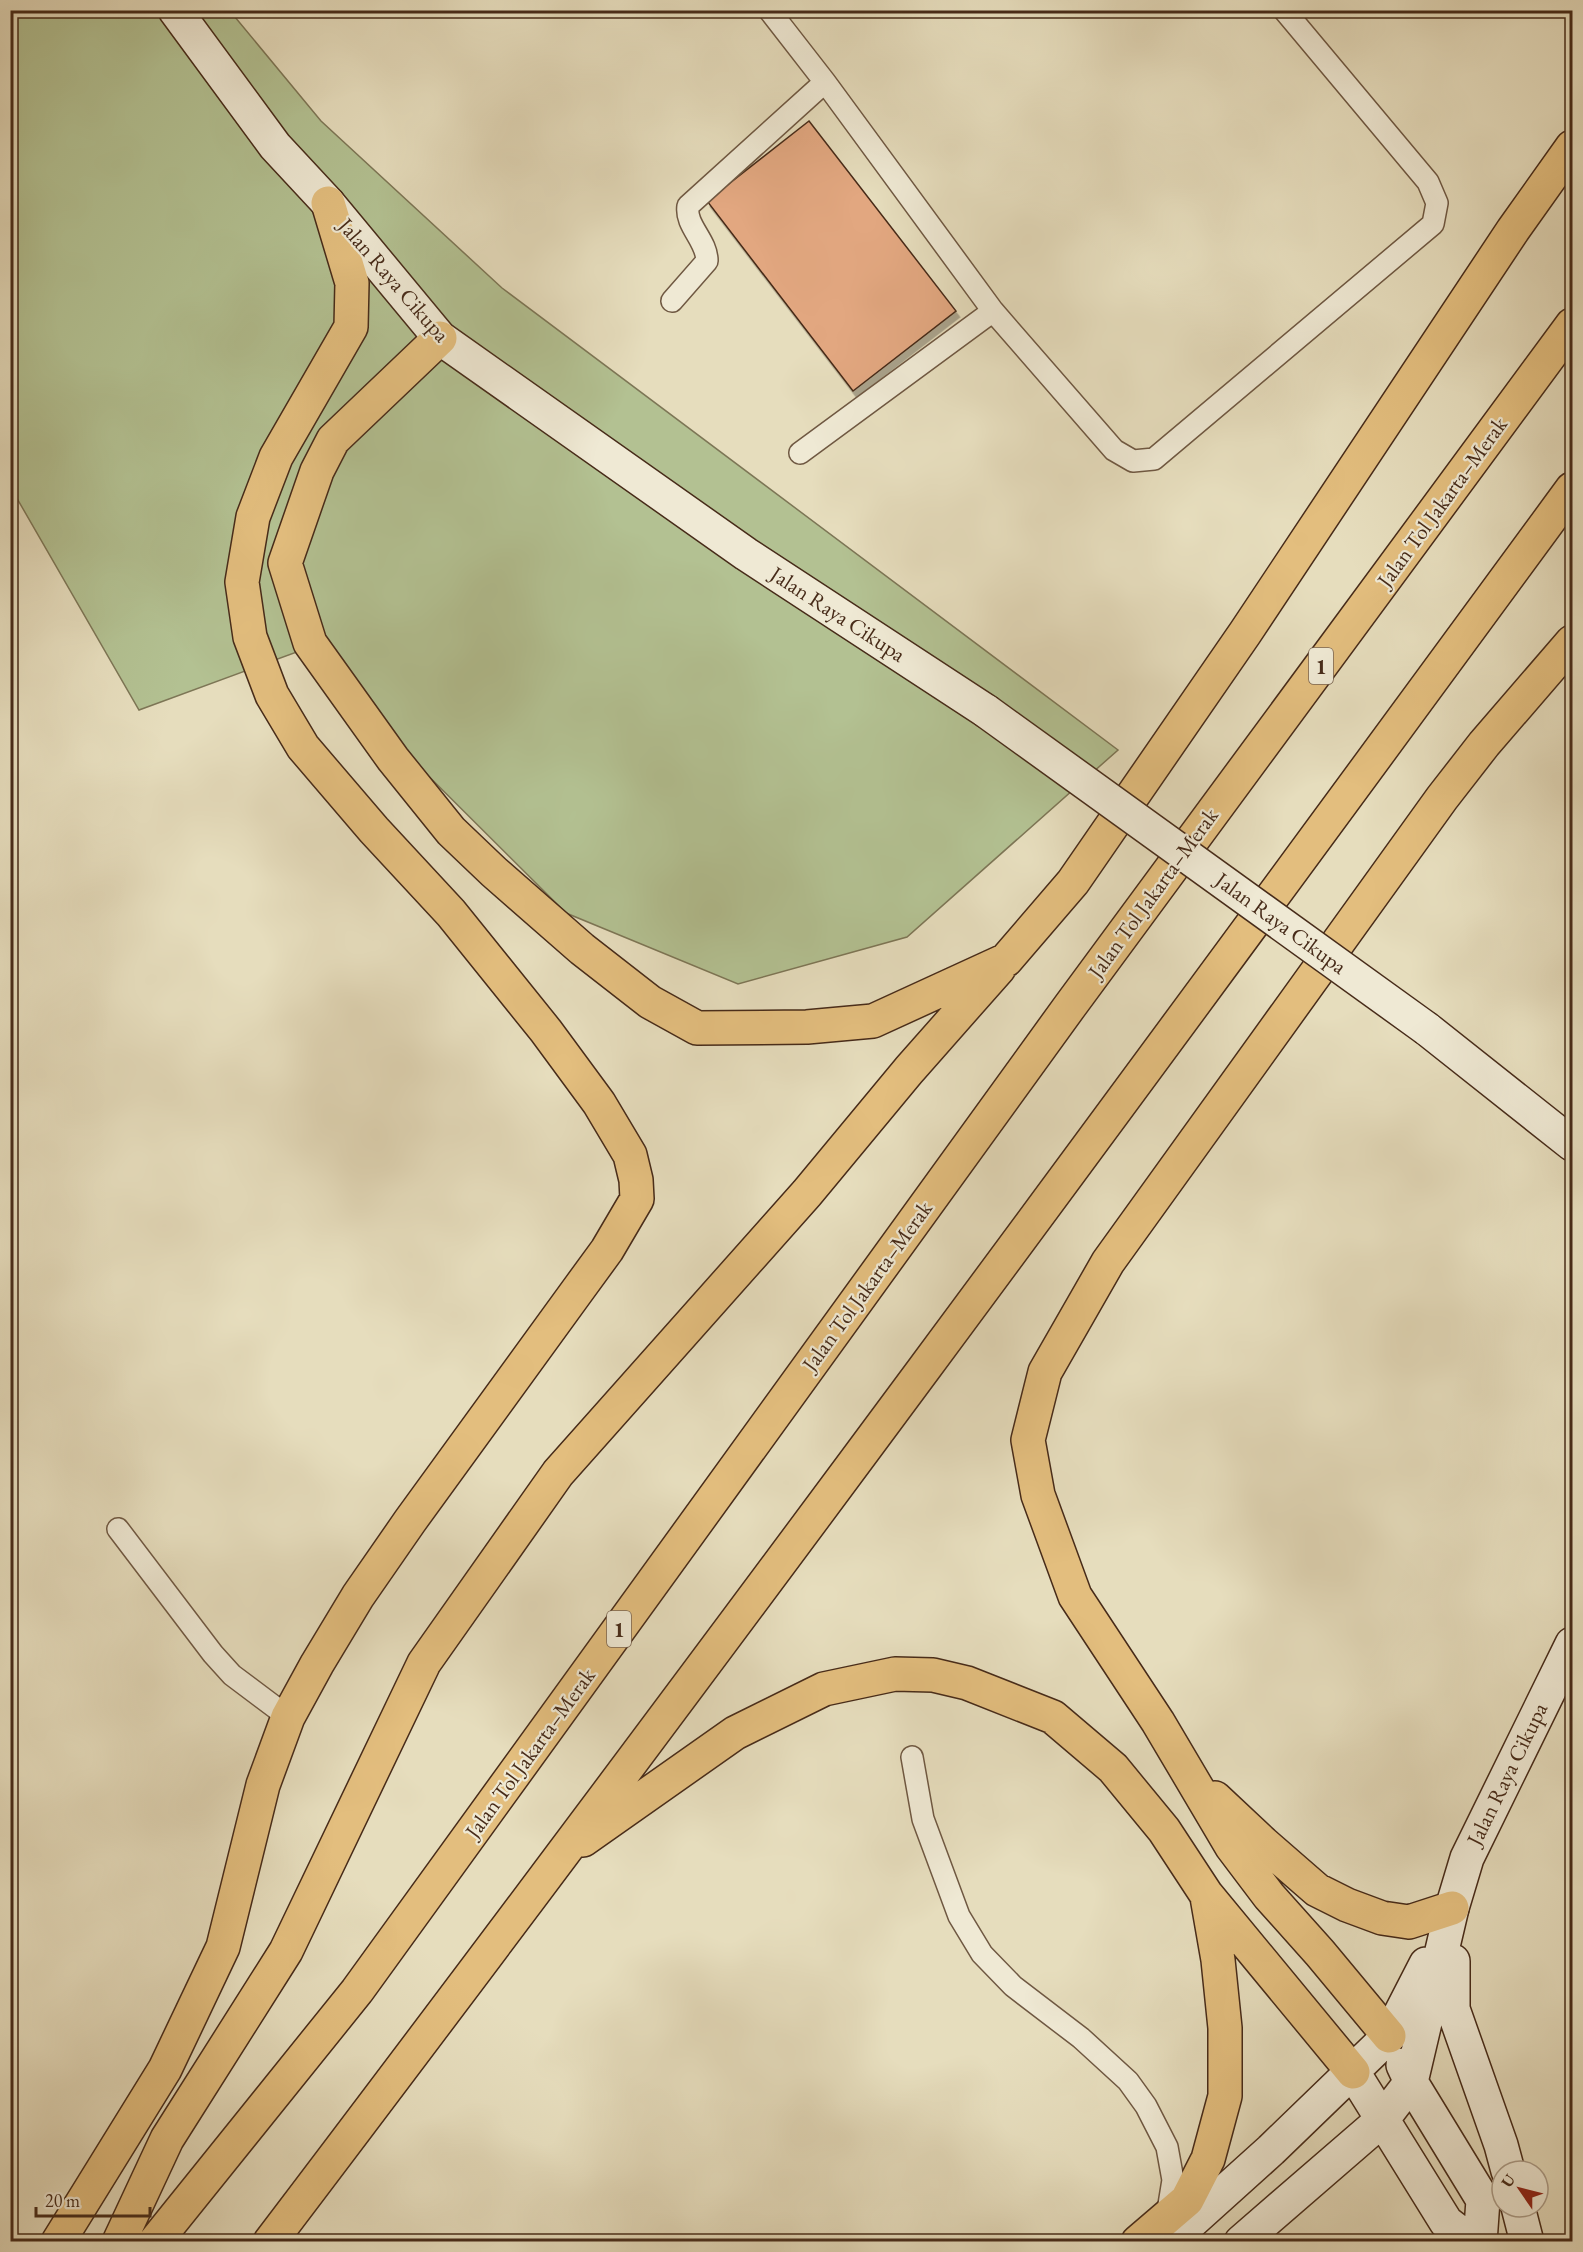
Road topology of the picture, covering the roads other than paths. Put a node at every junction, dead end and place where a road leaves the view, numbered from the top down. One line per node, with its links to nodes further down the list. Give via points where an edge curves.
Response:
1 (769, 10): 4 (lane)
2 (1284, 10): 8 (lane, via 1428,182 1437,203 1433,224 1154,459 1133,461 1114,450)
3 (185, 14): 6 (main road, Jalan Raya Cikupa, via 275,146)
4 (825, 82): 7 (lane, via 688,205 688,218 707,261); 8 (lane)
5 (1572, 147): 14 (highway, via 1073,882)
6 (328, 203): 10 (main road, Jalan Raya Cikupa); 18 (highway, via 352,283 351,327 276,457 253,517 242,582 250,637 272,695 303,747 451,913 599,1103 630,1155 637,1199 590,1274 358,1596)
7 (672, 300)
8 (993, 310): 11 (lane)
9 (1572, 326): 33 (highway, Jalan Tol Jakarta–Merak / 1, via 1063,1016 357,1991)
10 (440, 338): 14 (highway, via 333,440 317,471 285,563 310,643 393,759 451,831 582,949 650,1002 697,1028 807,1027 873,1021); 15 (main road, Jalan Raya Cikupa, bridge, via 746,554 986,711 1427,1029)
11 (800, 453)
12 (1572, 489): 21 (highway)
13 (1572, 642): 20 (highway, via 1435,808 1108,1262 1045,1372 1028,1440 1038,1495 1075,1596)
14 (1006, 960): 32 (highway, via 807,1193 558,1473 424,1663 286,1951 167,2139)
15 (1572, 1144)
16 (118, 1529): 18 (lane, via 232,1675)
17 (1572, 1644): 23 (main road, Jalan Raya Cikupa, via 1467,1858)
18 (288, 1717): 31 (highway, via 263,1785 224,1947 165,2069)
19 (912, 1757): 30 (lane, via 923,1819 959,1916 982,1954 1013,1986 1081,2038 1128,2081 1146,2106 1167,2147 1173,2180)
20 (1184, 1768): 23 (highway, via 1317,1890 1382,1918 1409,1922); 24 (highway, via 1232,1848)
21 (559, 1857): 22 (highway, via 735,1733 824,1689 895,1674 933,1675 967,1683 1053,1717 1113,1768 1164,1830); 34 (highway)
22 (1206, 1894): 25 (highway); 30 (highway, via 1218,1960 1225,2096 1208,2159 1187,2200)
23 (1452, 1908): 24 (main road, Jalan Raya Cikupa); 26 (main road, Jalan Raya Cikupa); 28 (main road, via 1453,2009)
24 (1389, 2036): 25 (main road, Jalan Raya Cikupa); 26 (main road)
25 (1353, 2072): 27 (main road); 30 (main road, Jalan Raya Cikupa, via 1180,2232)
26 (1411, 2082): 27 (main road); 38 (main road, via 1483,2200)
27 (1382, 2120): 36 (main road); 37 (main road, via 1446,2222)
28 (1505, 2159)
29 (1521, 2219): 39 (main road)
30 (1164, 2229): 35 (highway)
31 (58, 2241)
32 (119, 2241)
33 (155, 2241)
34 (270, 2241)
35 (1138, 2241)
36 (1241, 2241)
37 (1472, 2241)
38 (1480, 2241)
39 (1527, 2241)

